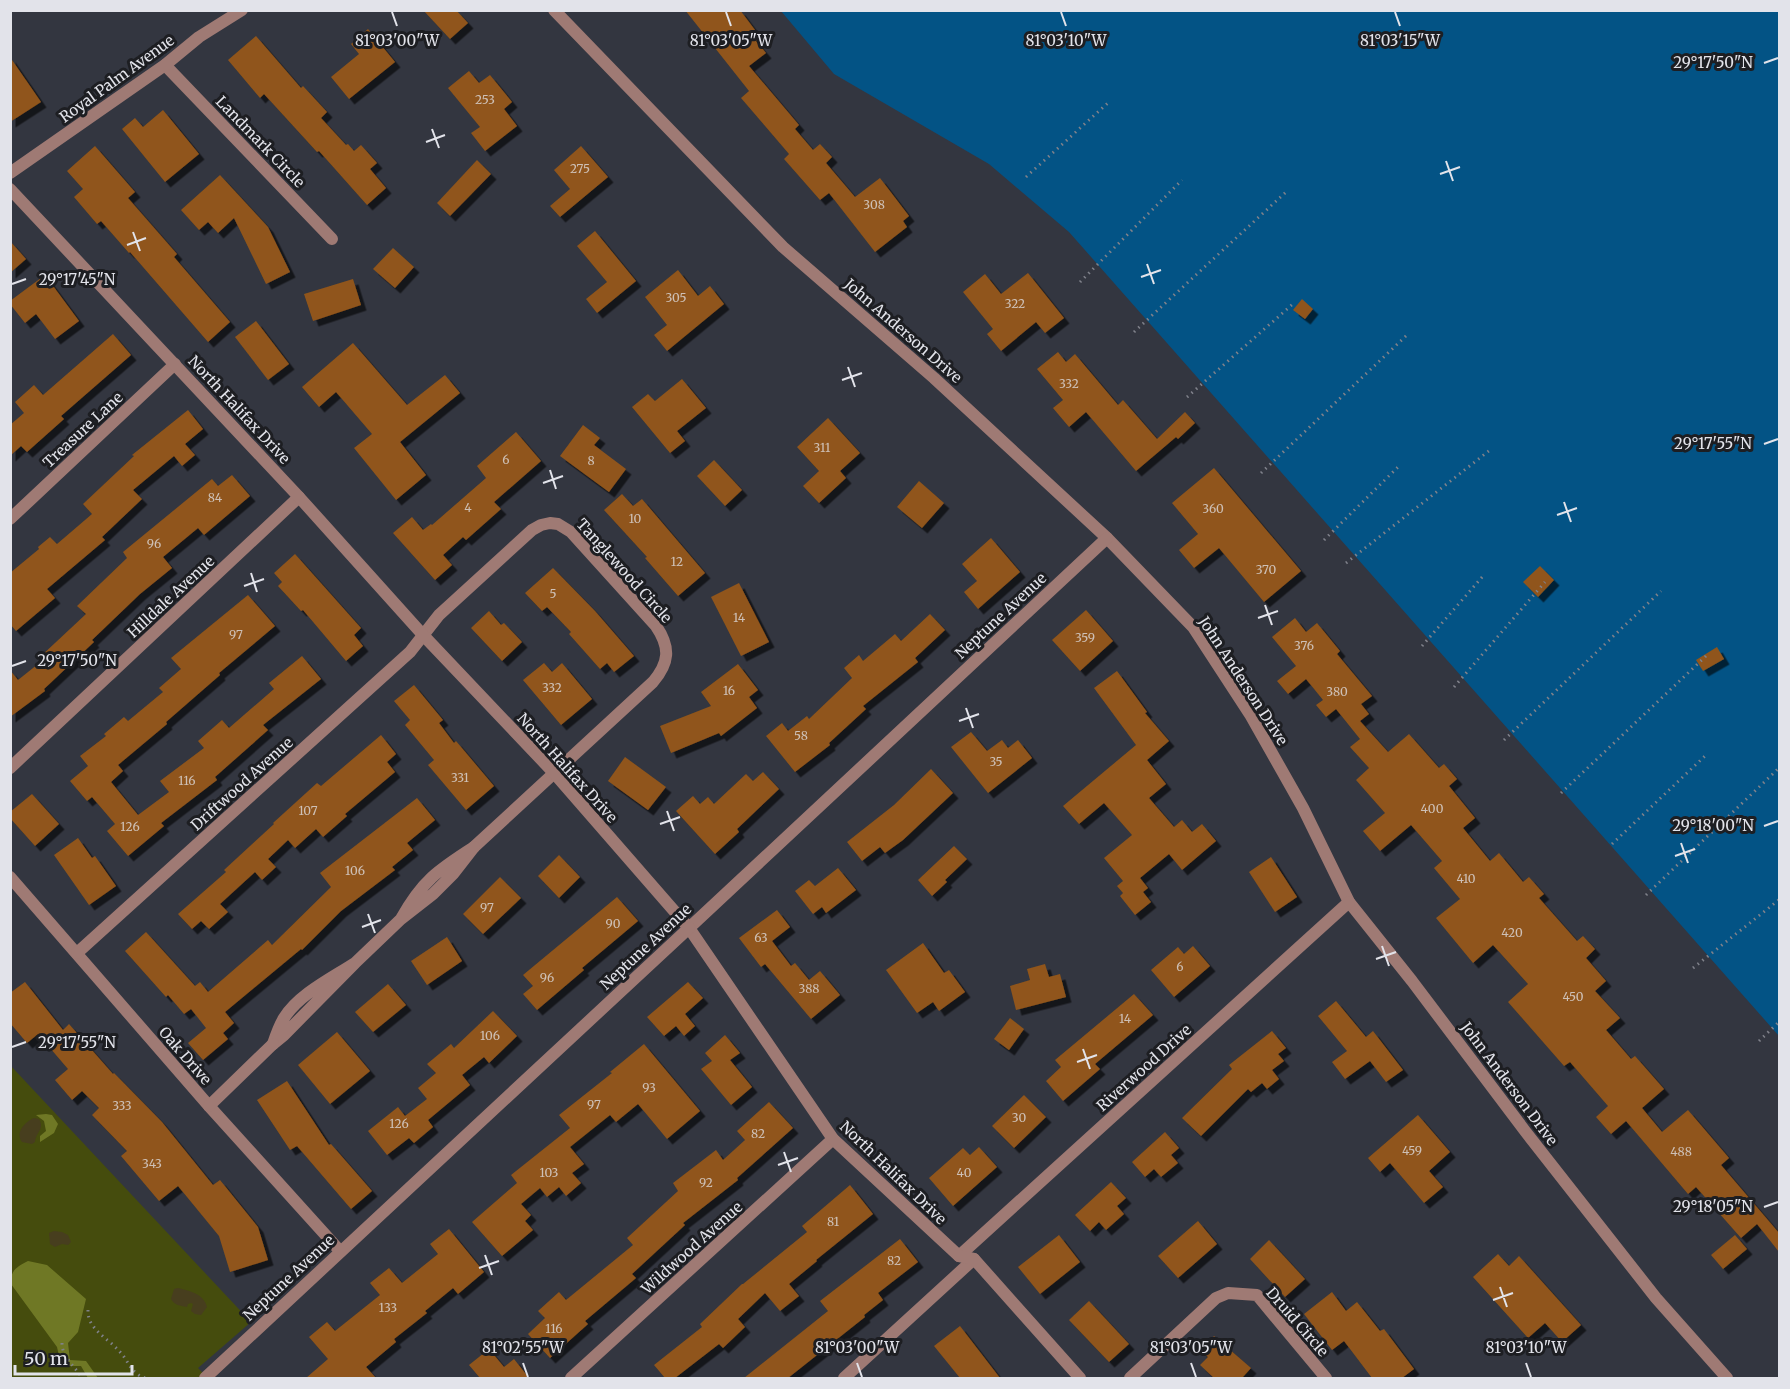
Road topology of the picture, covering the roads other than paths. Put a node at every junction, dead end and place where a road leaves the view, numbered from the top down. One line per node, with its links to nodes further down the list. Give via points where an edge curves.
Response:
1 (242, 10): 3 (street, Royal Palm Avenue, via 199,37)
2 (554, 10): 10 (street, John Anderson Drive, via 783,247 934,378)
3 (165, 65): 4 (street, Royal Palm Avenue); 6 (street, Landmark Circle)
4 (10, 173)
5 (10, 189): 7 (street, North Halifax Drive)
6 (332, 239)
7 (175, 364): 8 (street, North Halifax Drive); 9 (street, Treasure Lane)
8 (299, 497): 11 (street, North Halifax Drive); 12 (street, Hilldale Avenue)
9 (10, 519)
10 (1107, 538): 15 (street, John Anderson Drive, via 1193,627 1251,716 1303,808); 16 (street, Neptune Avenue)
11 (423, 634): 13 (street, North Halifax Drive); 13 (street, Tanglewood Circle, via 532,530 550,523 571,532 656,626 667,654 653,682); 17 (street, Driftwood Avenue, via 410,652)
12 (10, 768)
13 (554, 773): 16 (street, North Halifax Drive); 18 (street, Tanglewood Circle, via 474,847 440,887 355,963 293,1006 273,1044)
14 (10, 877): 17 (street, Oak Drive)
15 (1349, 902): 21 (street, Riverwood Drive); 29 (street, John Anderson Drive, via 1656,1298)
16 (689, 928): 19 (street, North Halifax Drive); 20 (street, Neptune Avenue)
17 (77, 953): 18 (street, Oak Drive)
18 (209, 1106): 20 (street, Oak Drive)
19 (833, 1139): 21 (street, North Halifax Drive); 24 (street, Wildwood Avenue)
20 (340, 1251): 23 (street, Neptune Avenue)
21 (958, 1256): 22 (street)
22 (974, 1259): 25 (street); 26 (street)
23 (204, 1378)
24 (571, 1378)
25 (844, 1378)
26 (1080, 1378)
27 (1130, 1378): 28 (street, Druid Circle, via 1216,1298 1228,1293 1257,1295)
28 (1326, 1378)
29 (1727, 1378)

